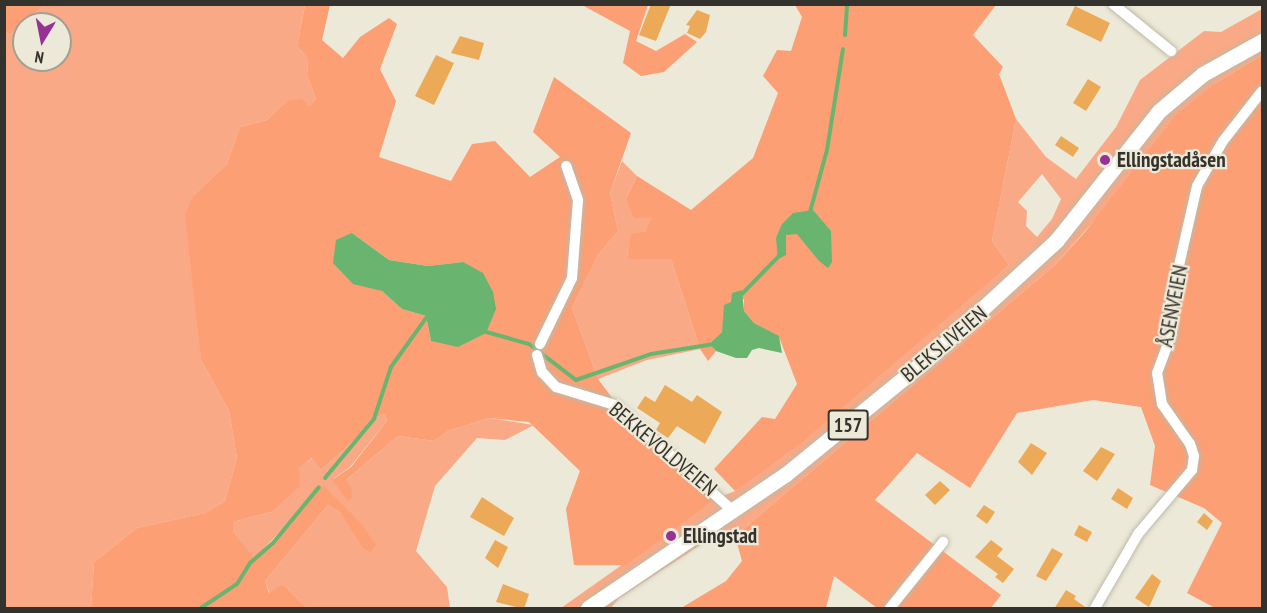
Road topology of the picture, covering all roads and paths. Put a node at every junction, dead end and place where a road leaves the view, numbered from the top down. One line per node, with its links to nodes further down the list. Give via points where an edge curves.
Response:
1 (1113, 4): 3 (street)
2 (1263, 41): 6 (main road, BLEKSLIVEIEN / 157, via 1203,74 1159,111 1082,211 1025,272 829,441)
3 (1171, 51)
4 (1263, 91): 10 (street, ÅSENVEIEN, via 1223,141 1197,186 1170,305 1172,333 1157,373 1162,404 1190,444 1194,456 1192,470 1138,534)
5 (566, 166): 6 (street, BEKKEVOLDVEIEN, via 578,200 572,278 538,350 542,372 556,387 615,405)
6 (733, 511): 8 (main road, BLEKSLIVEIEN / 157)
7 (943, 542): 9 (street)
8 (588, 609)
9 (890, 609)
10 (1095, 609)

